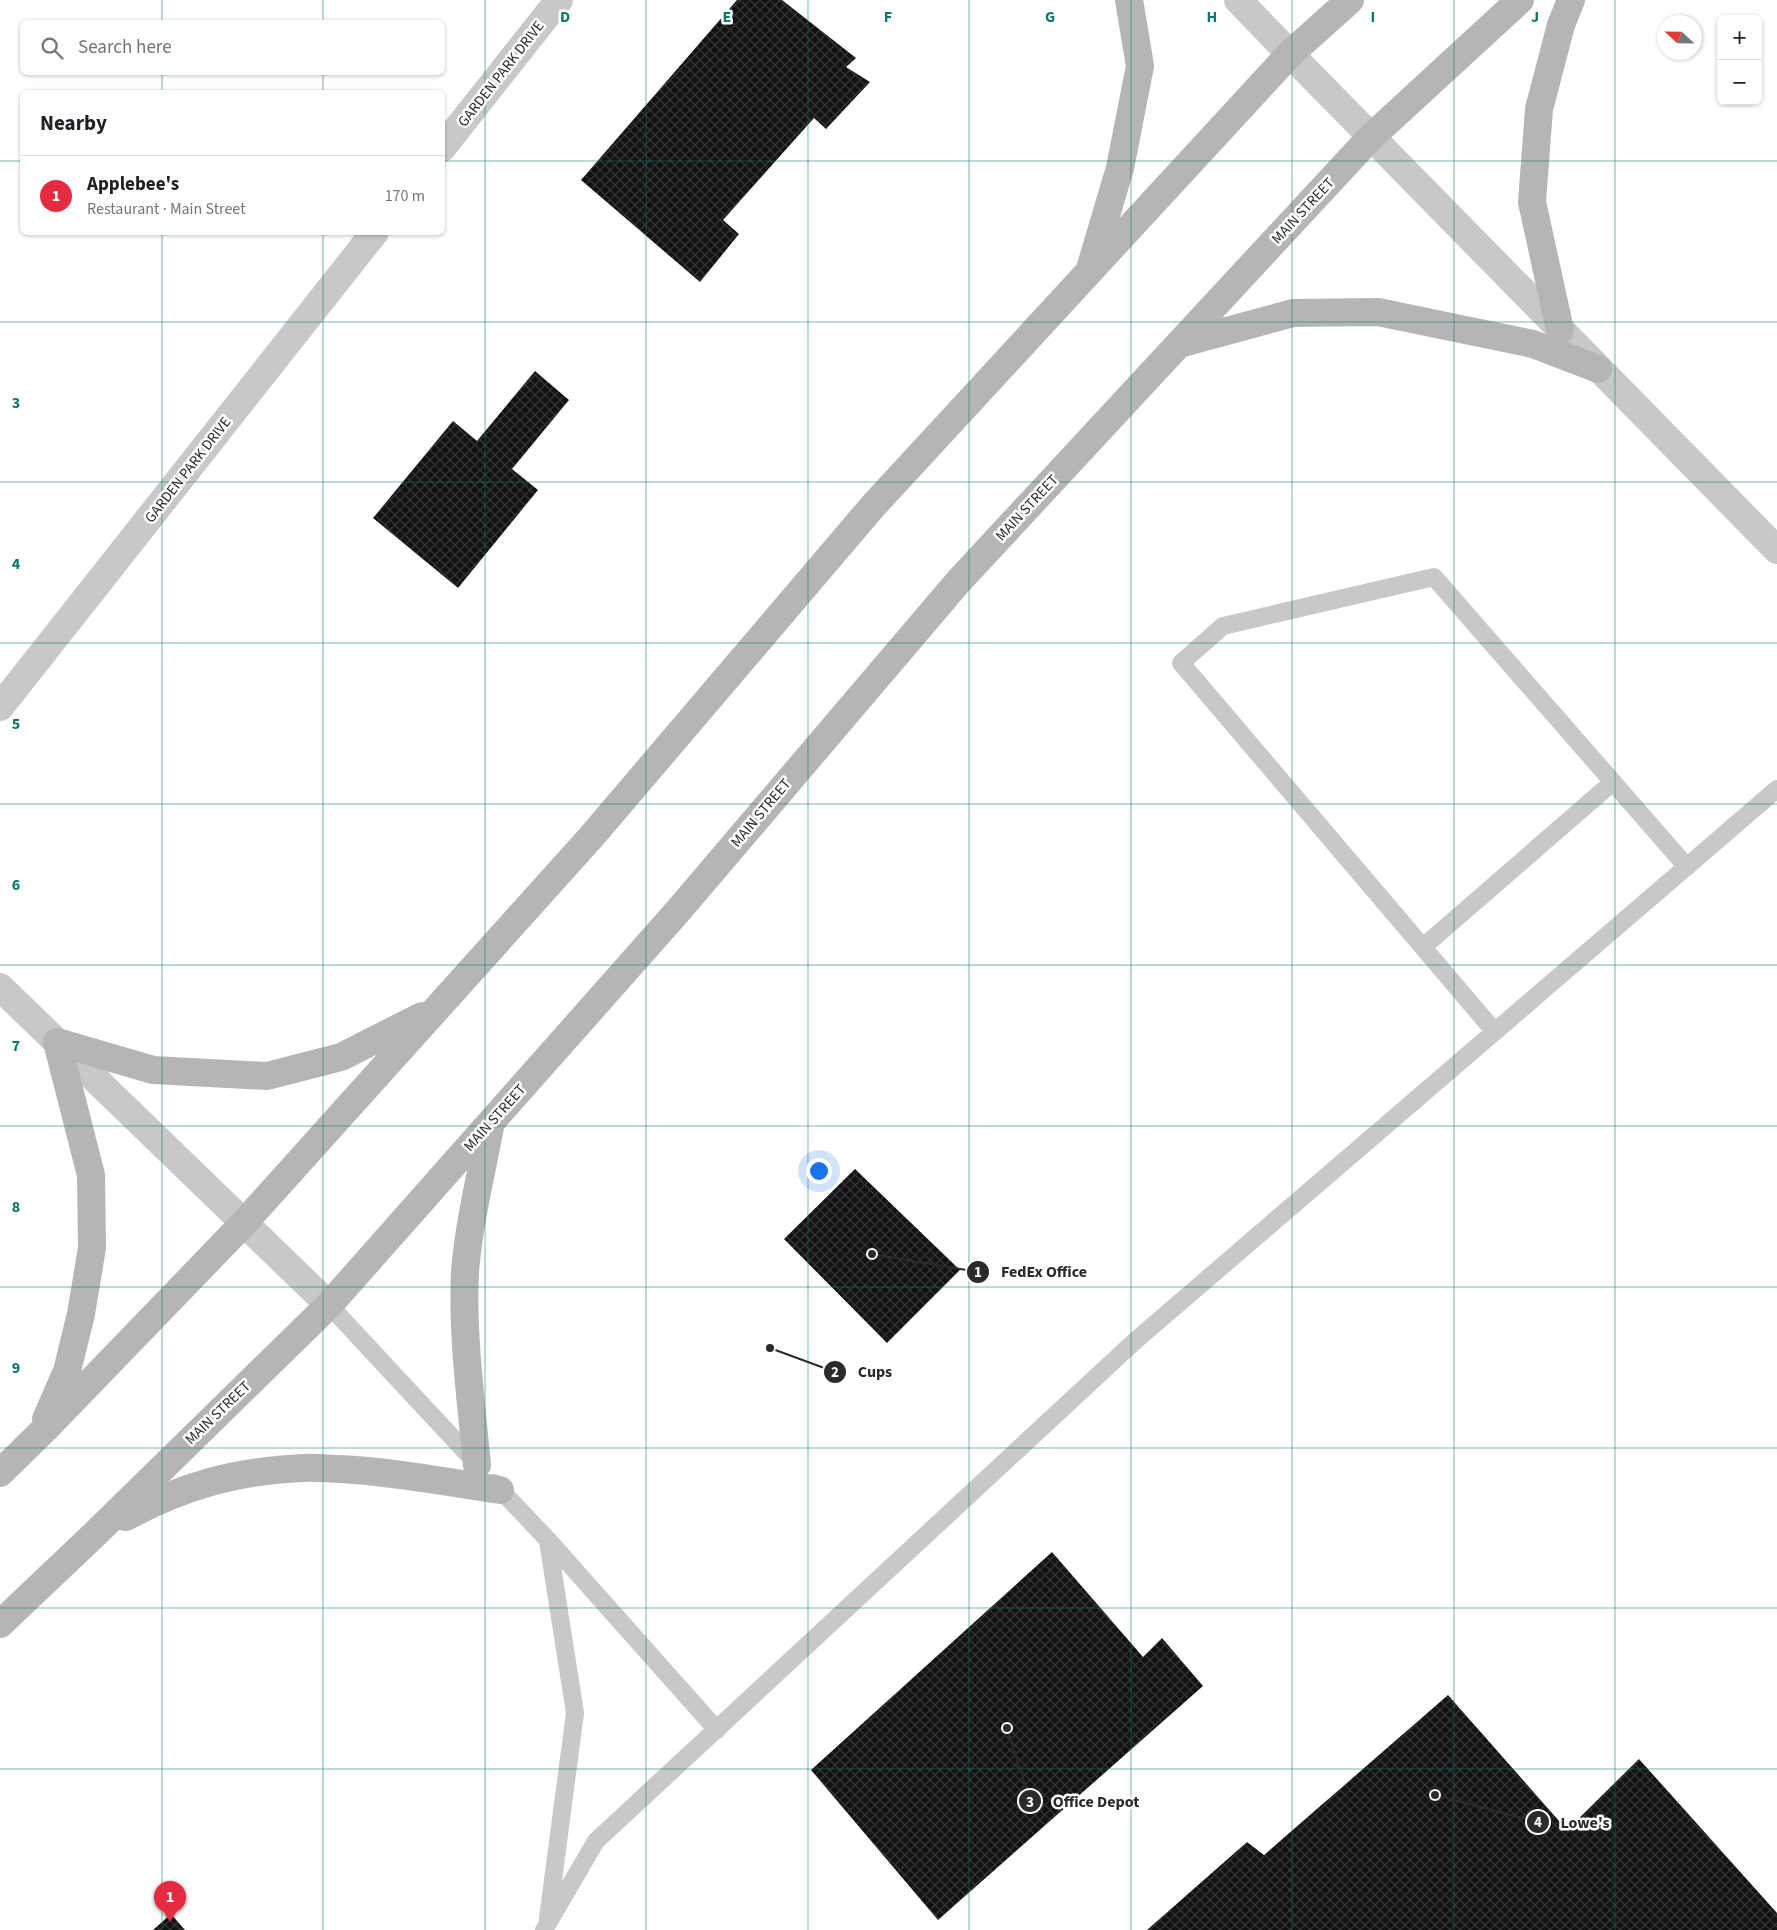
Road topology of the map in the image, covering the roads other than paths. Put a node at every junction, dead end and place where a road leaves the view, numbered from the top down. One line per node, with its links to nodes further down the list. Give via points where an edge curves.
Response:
1 (559, 0): 9 (street, GARDEN PARK DRIVE)
2 (1129, 0): 11 (main road, via 1140,66 1120,168)
3 (1238, 0): 7 (street)
4 (1350, 0): 7 (main road)
5 (1520, 0): 8 (main road, MAIN STREET)
6 (1571, 0): 12 (main road, via 1560,25 1539,109 1532,202)
7 (1290, 54): 8 (street); 11 (main road)
8 (1370, 138): 12 (street); 13 (main road, MAIN STREET)
9 (445, 144)
10 (374, 235): 16 (street, GARDEN PARK DRIVE)
11 (1089, 272): 22 (main road, via 873,506 592,836)
12 (1560, 330): 14 (street)
13 (1179, 344): 14 (main road, via 1293,313 1378,312 1533,344); 25 (main road, MAIN STREET, via 958,582 678,911)
14 (1598, 369): 15 (street)
15 (1777, 550)
16 (0, 706)
17 (1613, 782): 19 (lane); 20 (lane); 20 (lane, via 1434,577 1223,626 1181,663)
18 (1777, 789): 19 (lane)
19 (1687, 867): 23 (lane)
20 (1423, 947): 23 (lane)
21 (0, 987): 24 (street)
22 (437, 1009): 24 (main road, via 342,1057 267,1076 153,1070); 26 (main road)
23 (1495, 1032): 35 (lane, via 1135,1341)
24 (57, 1042): 26 (street); 28 (main road, via 91,1175 92,1248 67,1371 49,1414)
25 (491, 1122): 27 (main road, MAIN STREET); 29 (main road, via 466,1270 464,1324)
26 (244, 1223): 27 (street); 28 (main road)
27 (329, 1305): 29 (lane); 32 (main road, MAIN STREET)
28 (32, 1441): 30 (main road)
29 (477, 1465): 31 (lane)
30 (0, 1473)
31 (500, 1490): 32 (main road, via 366,1471 305,1468 249,1473 206,1482 157,1500); 33 (lane)
32 (96, 1533): 34 (main road, MAIN STREET)
33 (548, 1540): 35 (lane); 36 (lane, via 575,1712)
34 (0, 1624)
35 (716, 1730): 36 (lane, via 596,1841)
36 (545, 1928)

